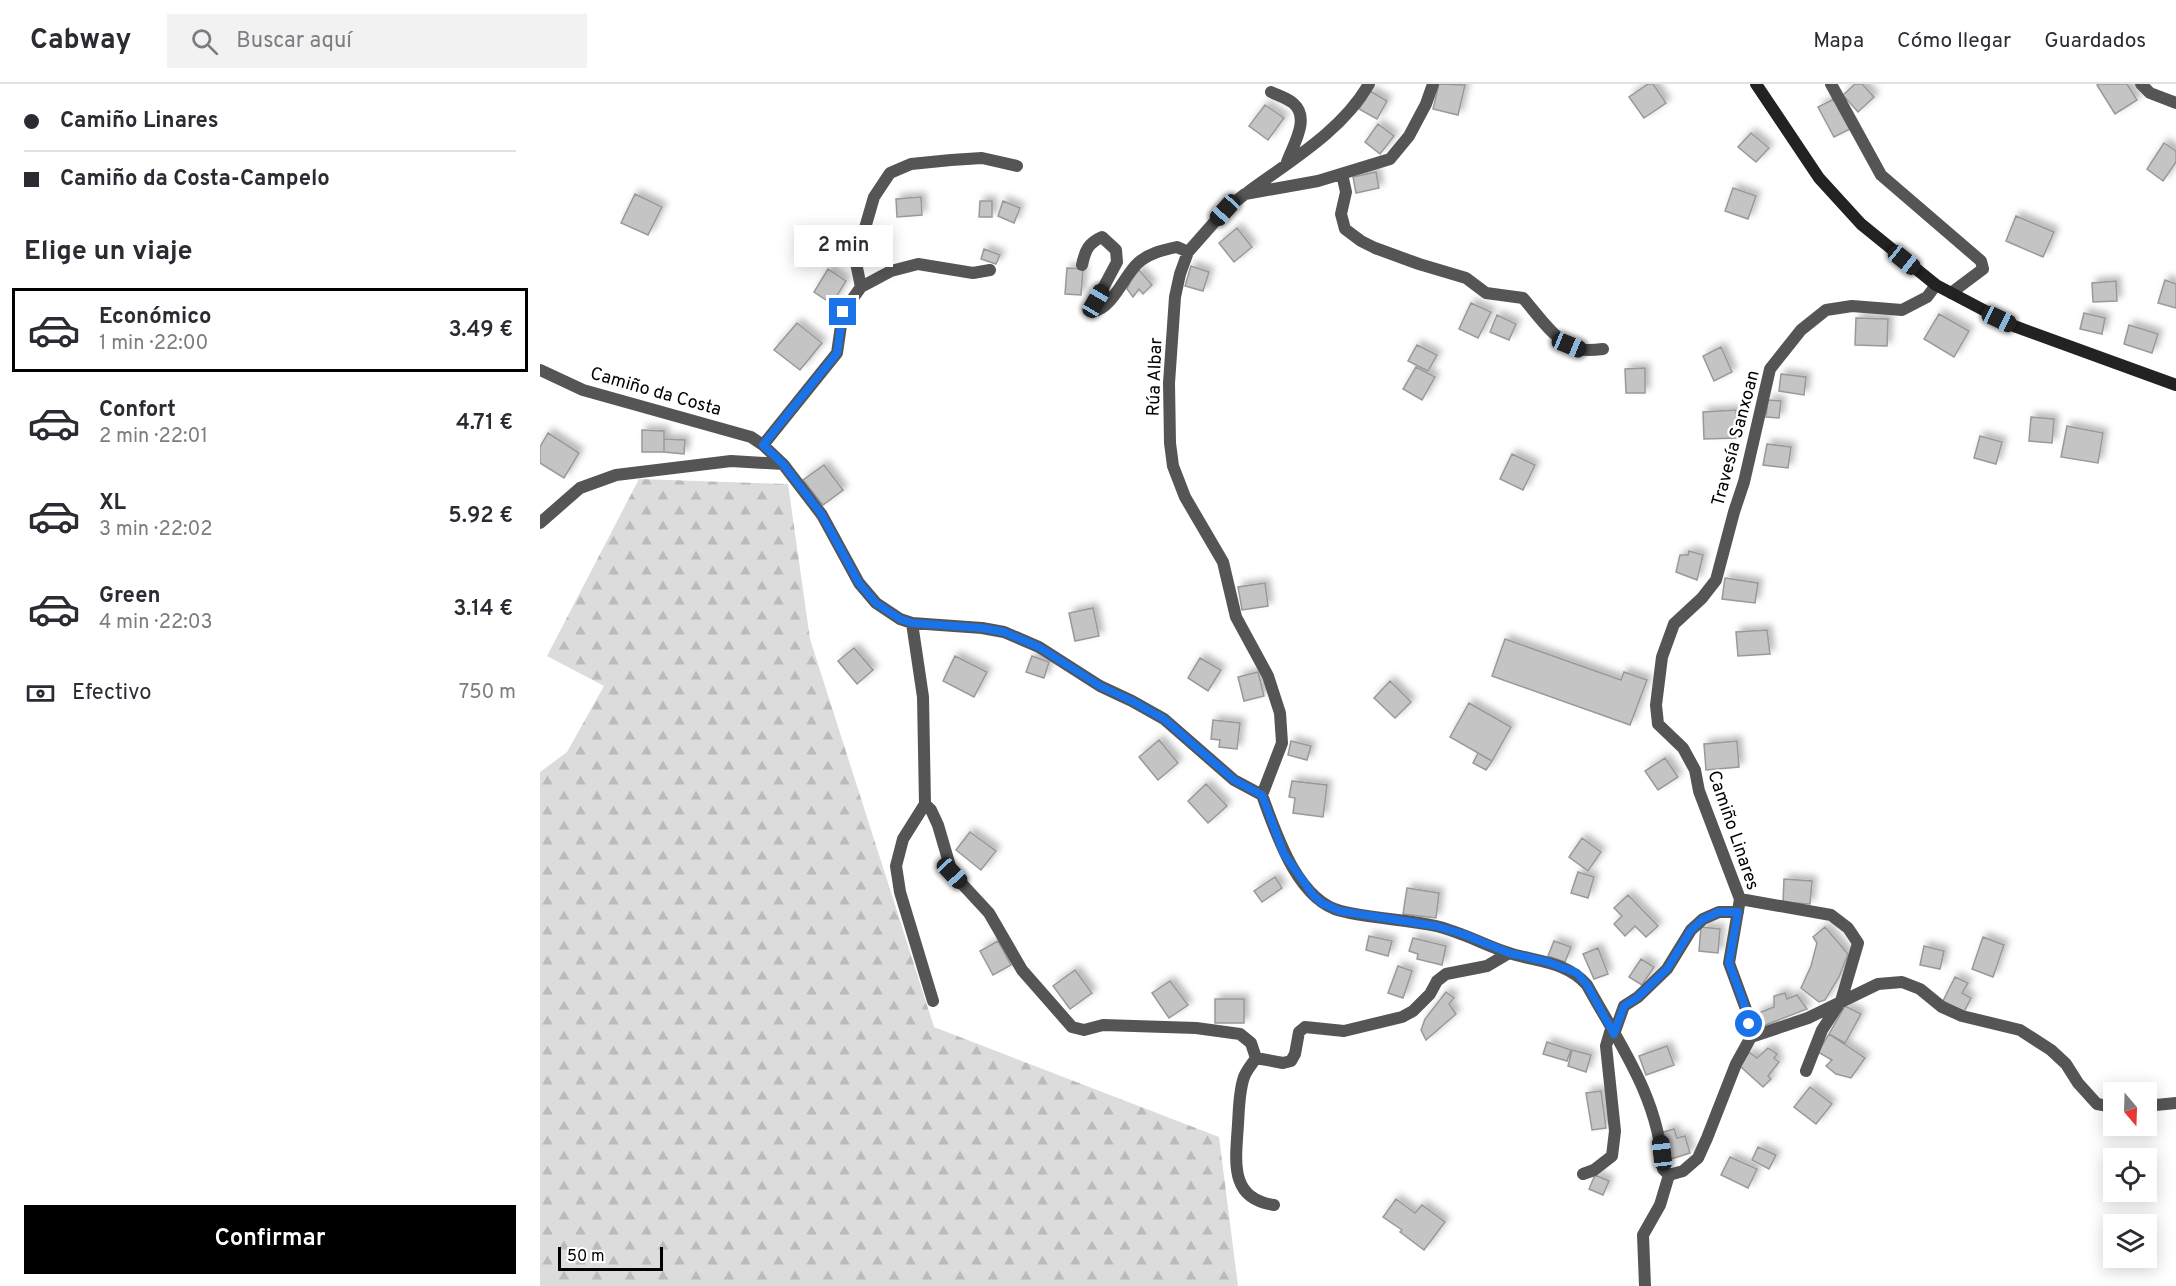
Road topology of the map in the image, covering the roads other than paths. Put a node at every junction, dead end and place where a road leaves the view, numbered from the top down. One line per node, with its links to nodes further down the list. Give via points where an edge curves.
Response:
1 (1369, 84): 8 (street, via 1358,103)
2 (1433, 84): 10 (street, Rúa Albar, via 1409,136 1390,159)
3 (1756, 84): 15 (main road, via 1819,178 1861,224)
4 (1831, 84): 17 (street, via 1881,175 1981,261 1983,269)
5 (2141, 84): 7 (street, via 2150,93)
6 (1271, 92): 8 (street, via 1293,103 1301,114 1301,125)
7 (2176, 104)
8 (1286, 164): 11 (street)
9 (1017, 166): 16 (street, via 982,158 912,164 890,173 874,197 856,263)
10 (1342, 174): 11 (street, Rúa Albar); 18 (street, via 1346,192 1341,214 1345,229 1361,241 1466,278 1486,293 1523,298 1569,345 1581,350)
11 (1245, 194): 12 (street, Rúa Albar, via 1225,210)
12 (1188, 252): 13 (street, via 1177,247 1153,253 1138,263 1114,296 1094,311 1117,262 1116,250 1102,237 1095,240 1089,243); 26 (street, Rúa Albar, via 1175,297 1169,383 1173,466 1185,497 1223,562 1236,617 1268,676 1280,712 1282,743)
13 (1082, 265)
14 (990, 270): 16 (street, via 973,273 918,264 891,271)
15 (1936, 285): 17 (main road); 25 (street, Travesía Sanxoan, via 1927,297 1902,310 1852,306 1826,310 1785,348 1770,369 1716,580)
16 (861, 287): 21 (street, via 843,312 837,353)
17 (1951, 293): 20 (main road, via 2014,326)
18 (1603, 349)
19 (540, 370): 21 (street, Camiño da Costa, via 583,390 750,437)
20 (2176, 385)
21 (763, 445): 22 (street, Camiño da Costa)
22 (783, 464): 23 (street, via 731,461 616,475 580,488); 24 (street, Camiño da Costa, via 822,515 859,583 876,603)
23 (540, 523)
24 (912, 623): 26 (street, via 1004,632 1039,647 1100,686 1164,719 1234,780); 27 (street, via 923,697)
25 (1674, 624): 28 (street, Camiño Linares, via 1662,657 1656,705 1658,724 1683,748 1695,770)
26 (1262, 795): 29 (street, via 1284,854 1322,903 1340,911 1436,926)
27 (925, 804): 30 (street, via 903,839 896,866 900,892); 34 (street, via 938,825 952,873 989,913 1022,970 1072,1027 1196,1028 1240,1034 1251,1043)
28 (1739, 906): 31 (street, via 1831,915 1848,928 1858,943); 32 (street, via 1703,919 1691,930 1667,969 1624,1006); 33 (street, Camiño Linares, via 1729,963 1747,1012)
29 (1509, 953): 32 (street, via 1577,973); 34 (street, via 1487,966 1446,974 1413,1011 1402,1017 1344,1031 1305,1028 1299,1032 1291,1061)
30 (933, 1001)
31 (1841, 1001): 33 (street, via 1808,1018); 35 (street, via 1822,1030); 37 (street, via 1878,984 1902,982 1920,989 1962,1016 2020,1030 2051,1050 2097,1104)
32 (1613, 1032): 39 (street, via 1606,1046 1615,1131 1612,1156); 40 (street, via 1644,1089 1659,1133 1662,1169)
33 (1751, 1037): 40 (street, via 1698,1158 1683,1171)
34 (1256, 1058): 41 (street, via 1244,1077 1235,1170 1246,1192 1259,1203)
35 (1806, 1071)
36 (2176, 1103): 38 (street)
37 (2103, 1105)
38 (2157, 1105)
39 (1583, 1174)
40 (1669, 1175): 42 (street, via 1660,1205 1643,1235)
41 (1274, 1205)
42 (1646, 1286)

